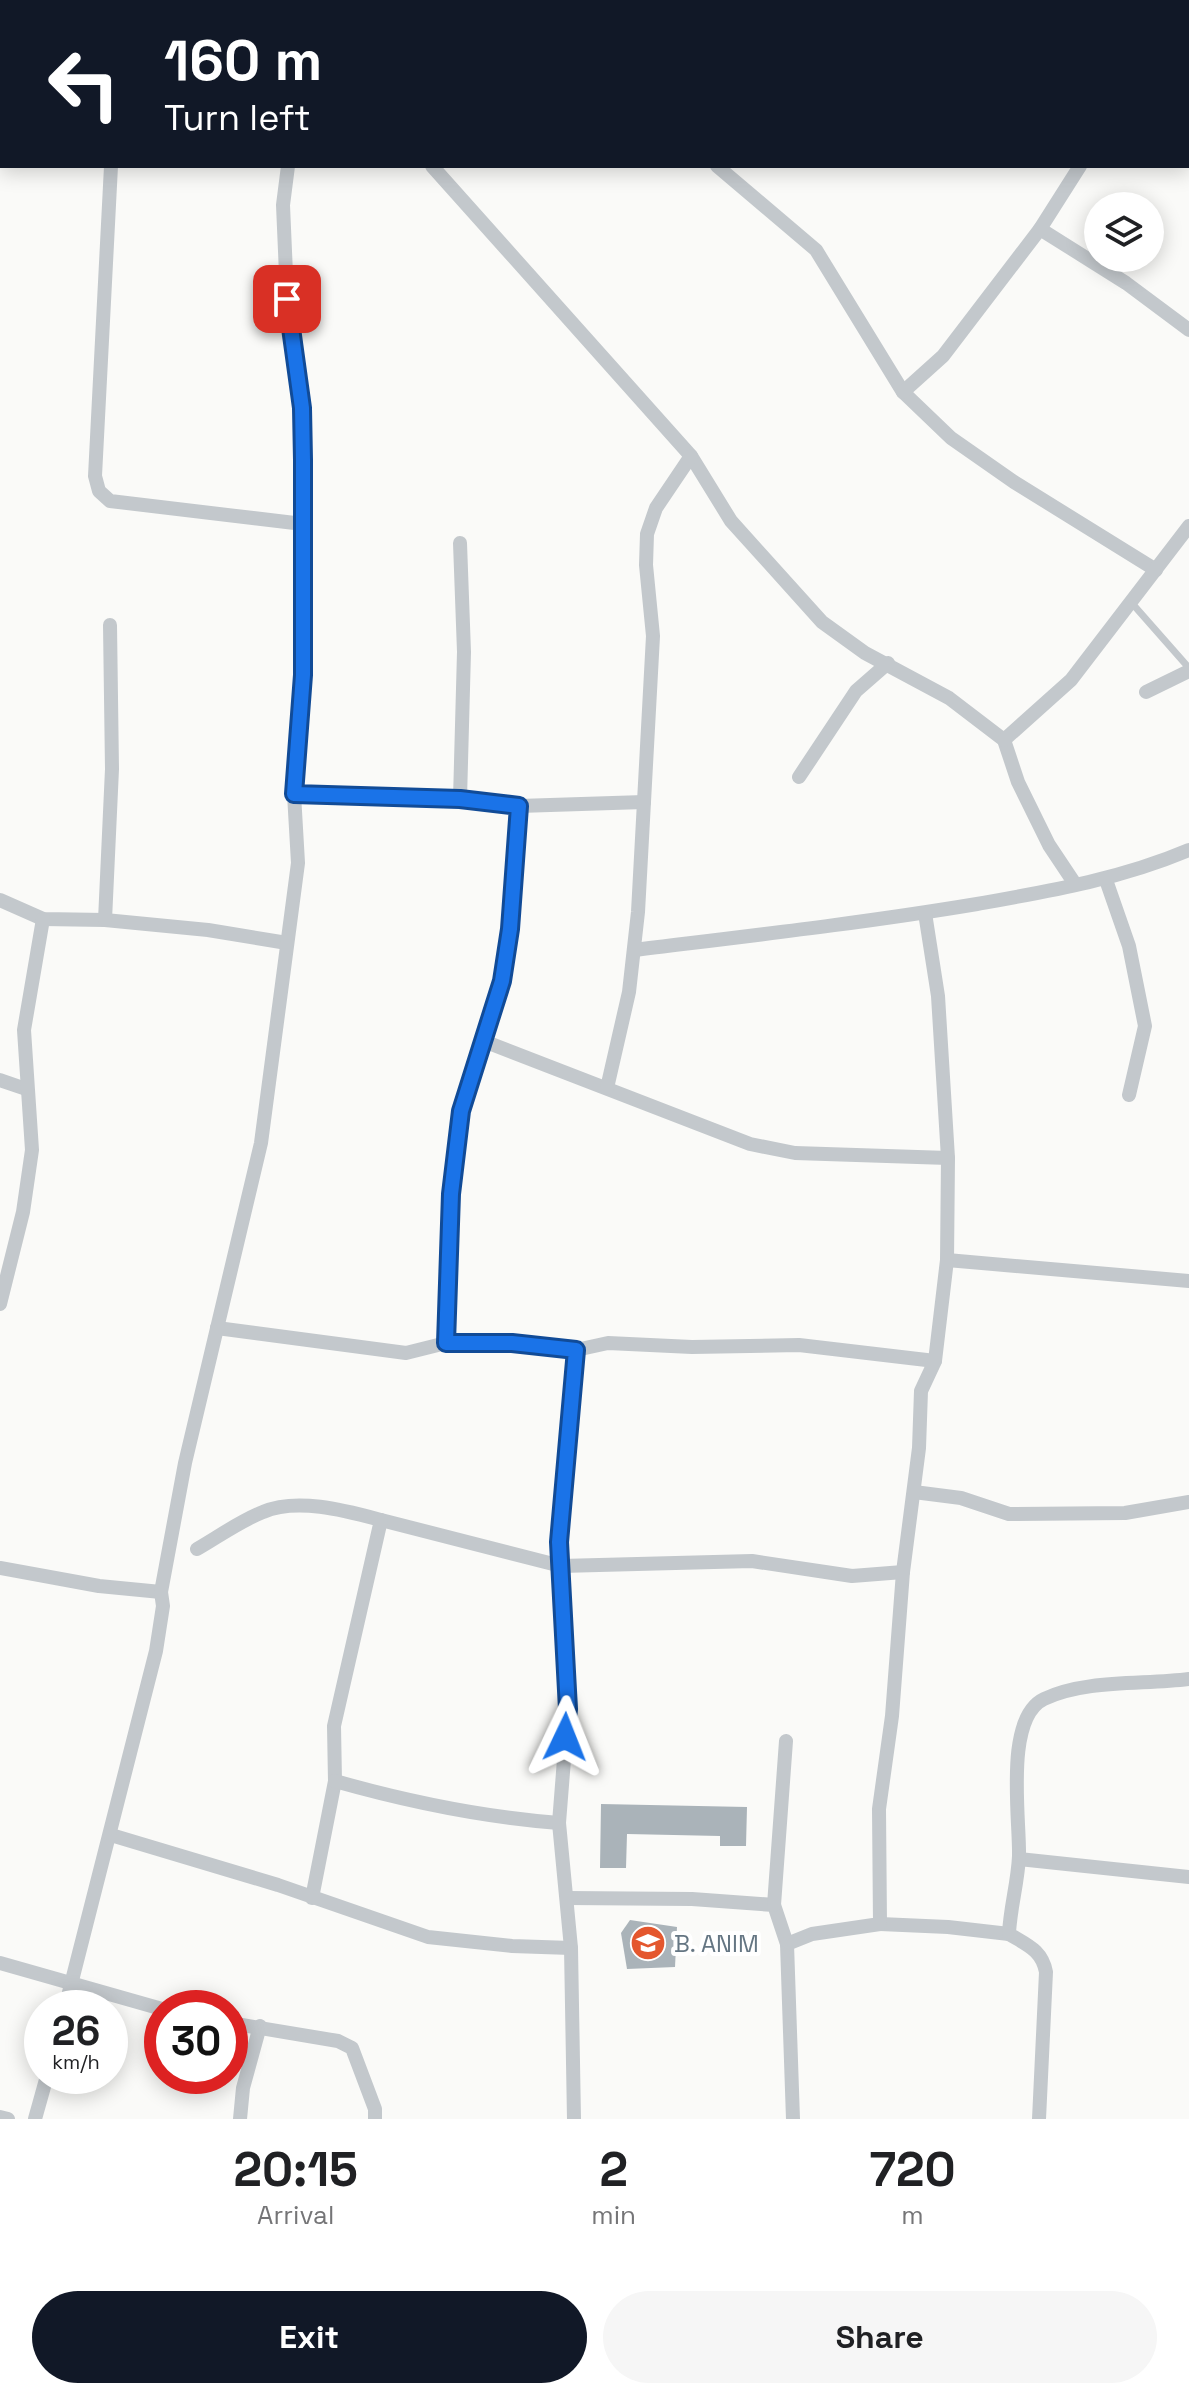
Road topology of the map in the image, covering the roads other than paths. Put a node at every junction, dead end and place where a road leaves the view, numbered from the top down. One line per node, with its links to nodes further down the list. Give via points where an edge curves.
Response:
1 (111, 168): 10 (street, via 95,476 99,491 110,501)
2 (288, 168): 10 (street, via 283,205 288,320 302,408)
3 (434, 168): 9 (street)
4 (719, 168): 8 (street, via 816,250)
5 (1079, 168): 6 (street)
6 (1040, 229): 7 (street); 8 (street, via 943,356)
7 (1189, 330)
8 (903, 392): 13 (street, via 951,438)
9 (691, 456): 16 (street, via 731,521 822,622); 23 (street, via 656,508 647,534 653,636)
10 (303, 524): 21 (street, via 302,721)
11 (1189, 526): 13 (street)
12 (460, 543): 22 (street)
13 (1156, 570): 14 (street)
14 (1130, 601): 17 (lane); 19 (street, via 1071,680)
15 (110, 625): 31 (street, via 112,769)
16 (888, 663): 19 (street, via 980,718); 20 (street, via 856,691)
17 (1189, 669): 18 (street)
18 (1146, 692)
19 (1004, 740): 27 (street, via 1049,845)
20 (799, 777)
21 (294, 794): 22 (street); 32 (street, via 298,863)
22 (460, 799): 24 (street)
23 (644, 802): 24 (street); 33 (street)
24 (519, 806): 34 (street, via 502,981)
25 (1189, 850): 26 (street)
26 (1106, 880): 27 (street); 38 (street, via 1129,946 1145,1026)
27 (1075, 884): 29 (street)
28 (0, 900): 30 (street)
29 (925, 913): 33 (street); 39 (street, via 938,996)
30 (43, 919): 31 (street); 37 (street, via 24,1030)
31 (105, 920): 32 (street)
32 (287, 943): 43 (street, via 261,1143)
33 (634, 950): 36 (street)
34 (481, 1040): 36 (street); 44 (street, via 461,1111 451,1194)
35 (0, 1080): 37 (street)
36 (607, 1088): 39 (street, via 750,1144 795,1153)
37 (26, 1089): 42 (street, via 32,1150)
38 (1129, 1095)
39 (948, 1158): 40 (street)
40 (947, 1260): 41 (street); 46 (street)
41 (1189, 1281)
42 (0, 1304)
43 (217, 1328): 44 (street, via 406,1353); 54 (street)
44 (446, 1343): 45 (street)
45 (576, 1350): 46 (street, via 608,1343 799,1345); 51 (street, via 563,1479)
46 (935, 1361): 47 (street, via 921,1391)
47 (914, 1492): 48 (street, via 961,1498 1009,1514 1125,1513); 53 (street)
48 (1189, 1502)
49 (381, 1520): 50 (street, via 295,1506 265,1510); 51 (street); 57 (street, via 334,1726)
50 (197, 1549)
51 (561, 1566): 53 (street, via 752,1561 852,1576); 58 (street, via 568,1709)
52 (0, 1568): 54 (street)
53 (903, 1572): 65 (street, via 879,1809)
54 (161, 1592): 59 (street, via 156,1651)
55 (1189, 1679): 60 (street, via 1068,1692 1042,1699 1031,1709 1019,1739)
56 (786, 1741): 64 (street)
57 (335, 1781): 58 (street, via 422,1804); 62 (street)
58 (559, 1823): 63 (street)
59 (111, 1835): 62 (street); 70 (street)
60 (1019, 1859): 61 (street); 66 (street)
61 (1189, 1877)
62 (312, 1898): 68 (street, via 428,1937)
63 (568, 1898): 64 (street); 68 (street)
64 (774, 1905): 67 (street)
65 (880, 1924): 66 (street); 67 (street, via 812,1934)
66 (1009, 1934): 83 (street, via 1035,1949 1046,1972)
67 (787, 1944): 82 (street)
68 (571, 1948): 81 (street)
69 (0, 1963): 70 (street)
70 (71, 1984): 71 (street); 72 (street)
71 (70, 1990)
72 (144, 2004)
73 (248, 2025): 74 (street)
74 (260, 2026): 79 (street); 80 (street, via 352,2048)
75 (42, 2094): 78 (street)
76 (0, 2117): 77 (street)
77 (8, 2119)
78 (35, 2119)
79 (240, 2119)
80 (375, 2119)
81 (574, 2119)
82 (793, 2119)
83 (1039, 2119)

